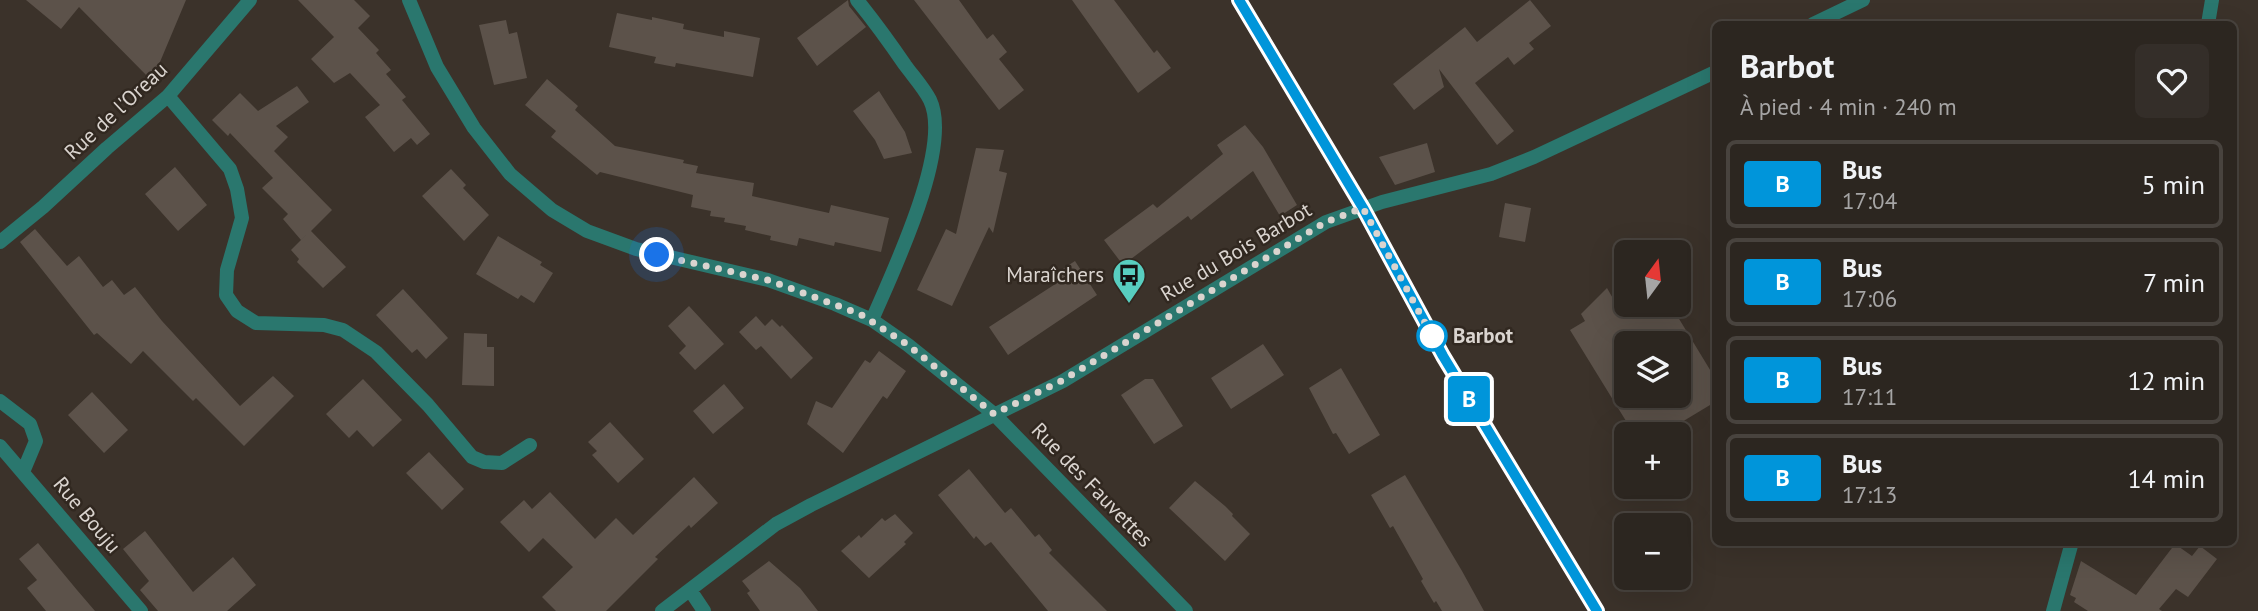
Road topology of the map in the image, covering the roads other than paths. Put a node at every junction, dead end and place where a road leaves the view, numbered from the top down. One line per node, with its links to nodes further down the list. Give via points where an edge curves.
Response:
1 (250, 0): 10 (street, Rue de l'Oreau)
2 (409, 0): 13 (street, Rue des Fauvettes, via 437,67 474,128 510,174 552,210 587,231 636,249 768,280)
3 (857, 0): 13 (street, via 931,102 935,125 922,194)
4 (1239, 0): 11 (street)
5 (1863, 0): 7 (street)
6 (2212, 0): 8 (street)
7 (1819, 21)
8 (2208, 21)
9 (1712, 73): 11 (street, Rue du Bois Barbot, via 1491,174)
10 (168, 96): 12 (street, Rue de l'Oreau); 16 (street, via 234,179 243,218 227,270 226,295 237,311 256,323 343,330 376,352 472,457 484,463 502,463)
11 (1363, 208): 15 (street, Rue du Bois Barbot, via 1326,222 1063,380); 25 (street, via 1443,356)
12 (0, 242)
13 (872, 320): 15 (street, Rue des Fauvettes)
14 (0, 401): 18 (street, via 30,424 36,441)
15 (994, 414): 20 (street, Rue du Bois Barbot, via 776,524); 24 (street, Rue des Fauvettes)
16 (530, 445)
17 (0, 446): 18 (street, Rue Bouju)
18 (23, 472): 21 (street, Rue Bouju)
19 (2071, 546): 26 (street)
20 (690, 590): 22 (street, Rue du Bois Barbot); 23 (street)
21 (141, 611)
22 (662, 611)
23 (704, 611)
24 (1186, 611)
25 (1597, 611)
26 (2053, 611)

